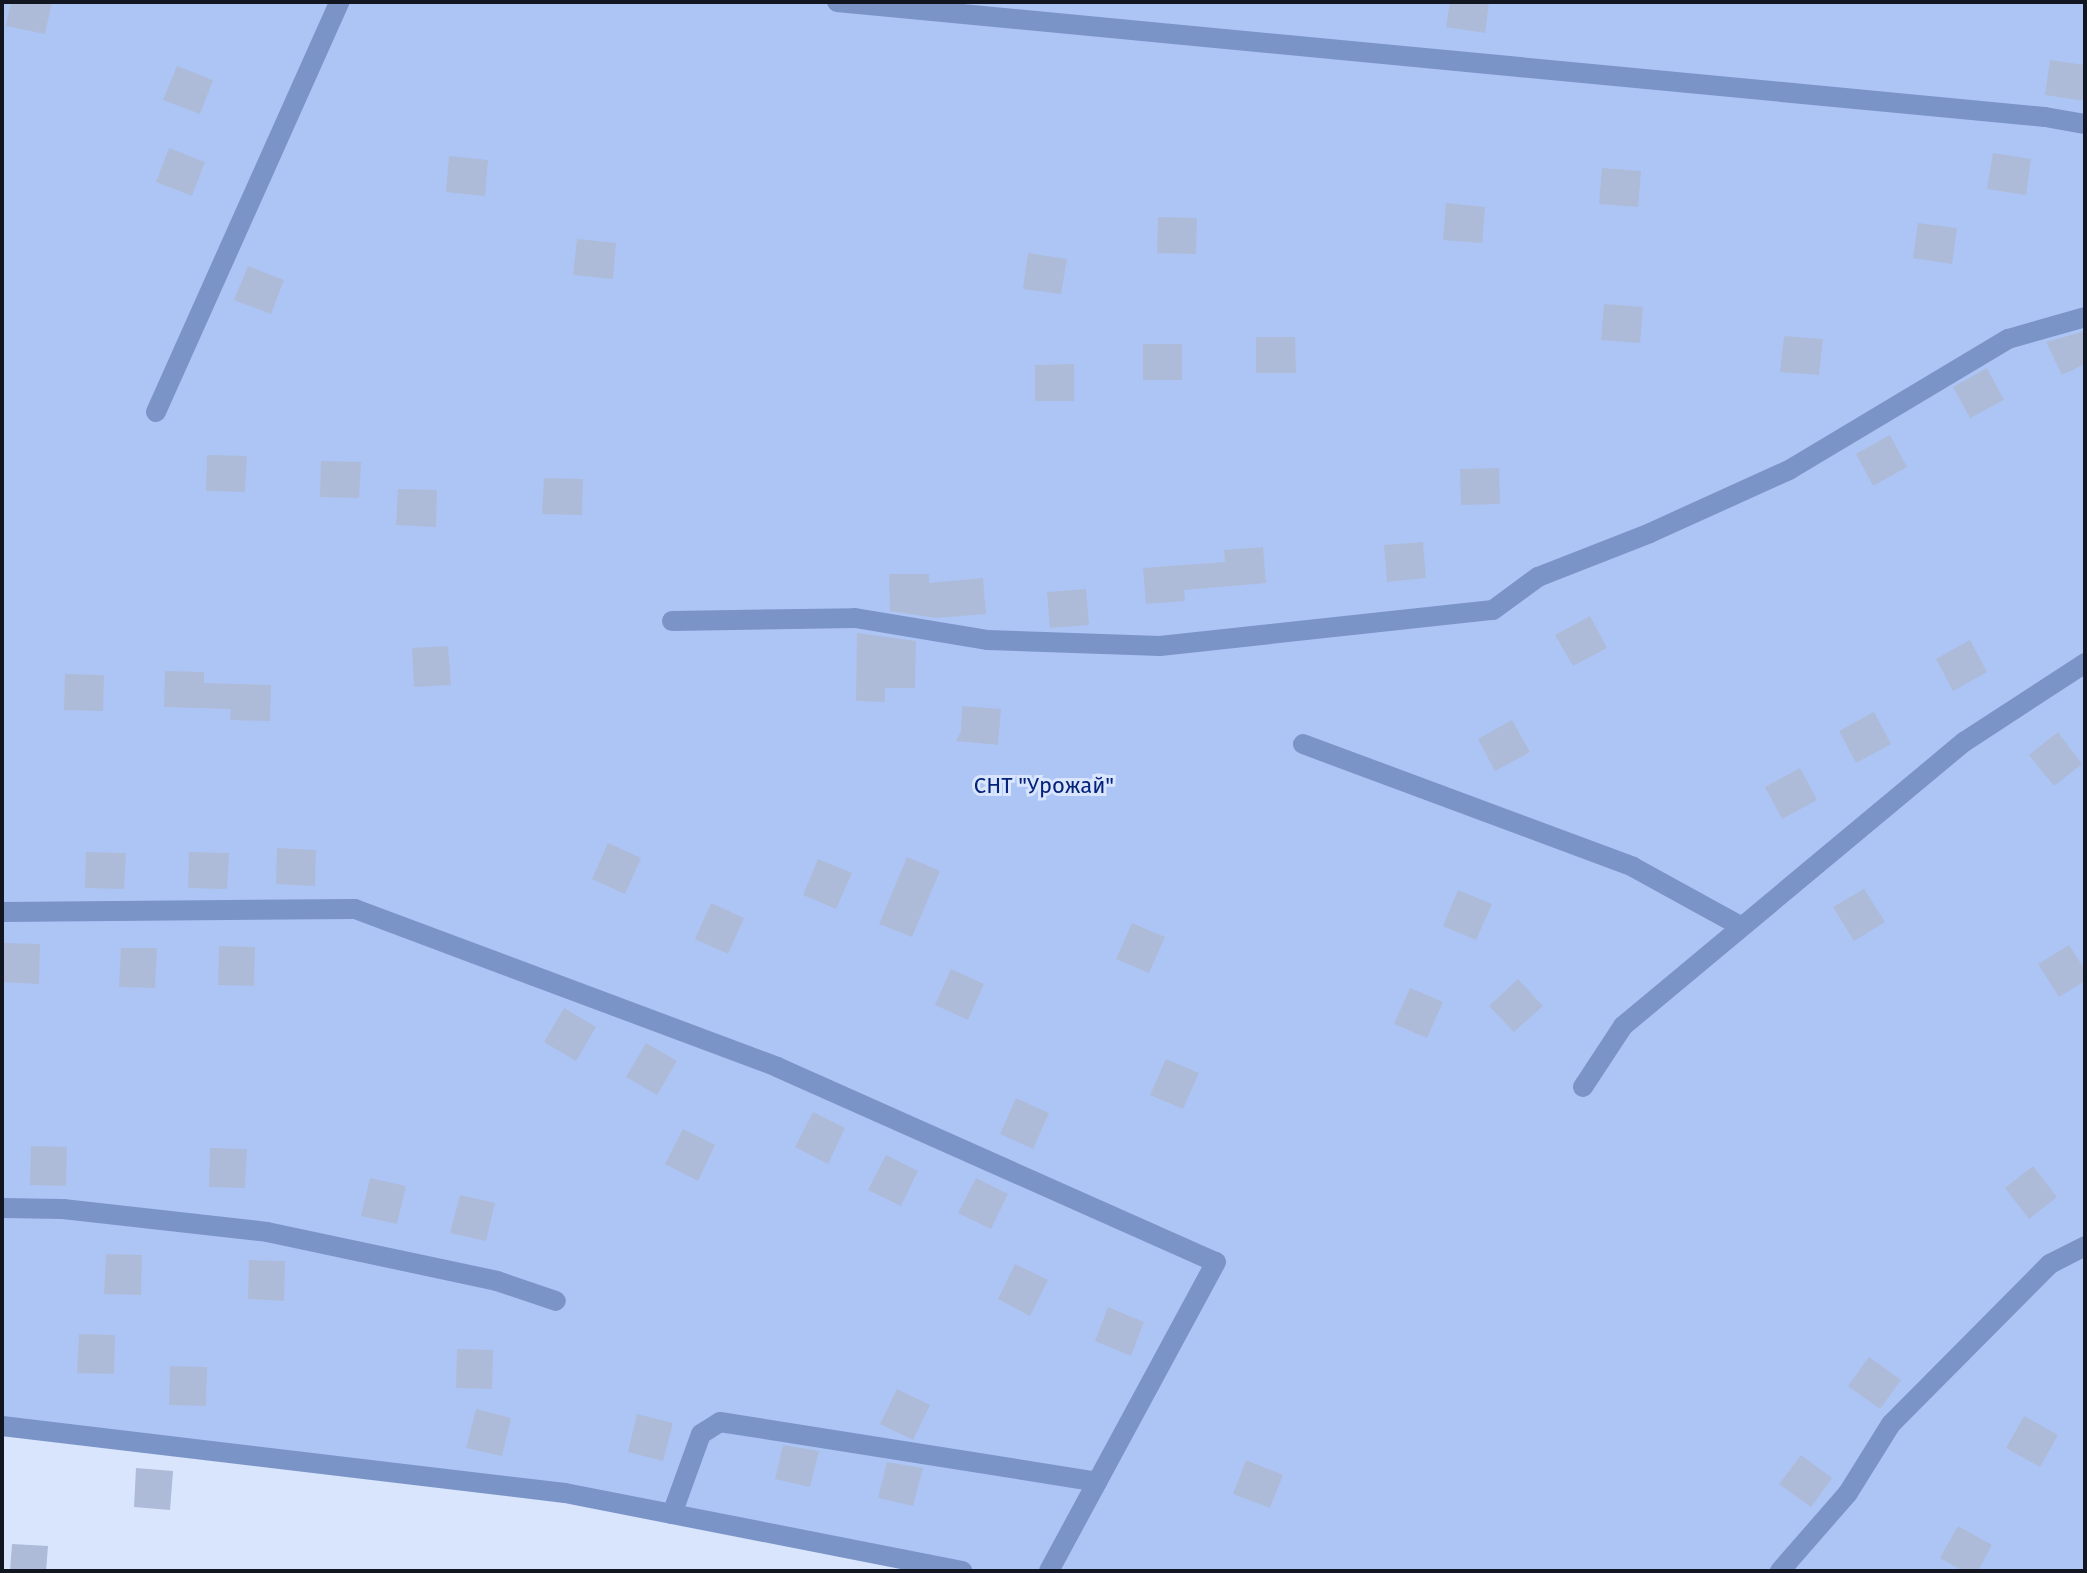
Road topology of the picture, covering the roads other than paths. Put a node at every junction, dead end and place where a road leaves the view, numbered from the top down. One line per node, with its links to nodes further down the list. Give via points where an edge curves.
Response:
1 (339, 2): 5 (lane)
2 (837, 2): 3 (lane)
3 (2085, 124)
4 (2085, 317): 6 (lane, via 2008,339 1789,470 1538,577 1493,610 1160,646 988,640 855,618)
5 (156, 412)
6 (672, 621)
7 (2085, 663): 10 (lane, via 1964,742)
8 (1303, 744): 10 (lane, via 1633,867)
9 (2, 912): 16 (lane, via 355,909 777,1067 1216,1262)
10 (1742, 927): 11 (lane, via 1623,1026)
11 (1583, 1087)
12 (2, 1208): 14 (lane, via 63,1209 267,1232 497,1281)
13 (2085, 1246): 20 (lane, via 2050,1264 1891,1424 1848,1493)
14 (556, 1301)
15 (2, 1426): 17 (lane, via 565,1493)
16 (1097, 1482): 17 (lane, via 720,1422 701,1434); 19 (lane)
17 (672, 1514): 18 (lane)
18 (962, 1571)
19 (1049, 1571)
20 (1780, 1571)

